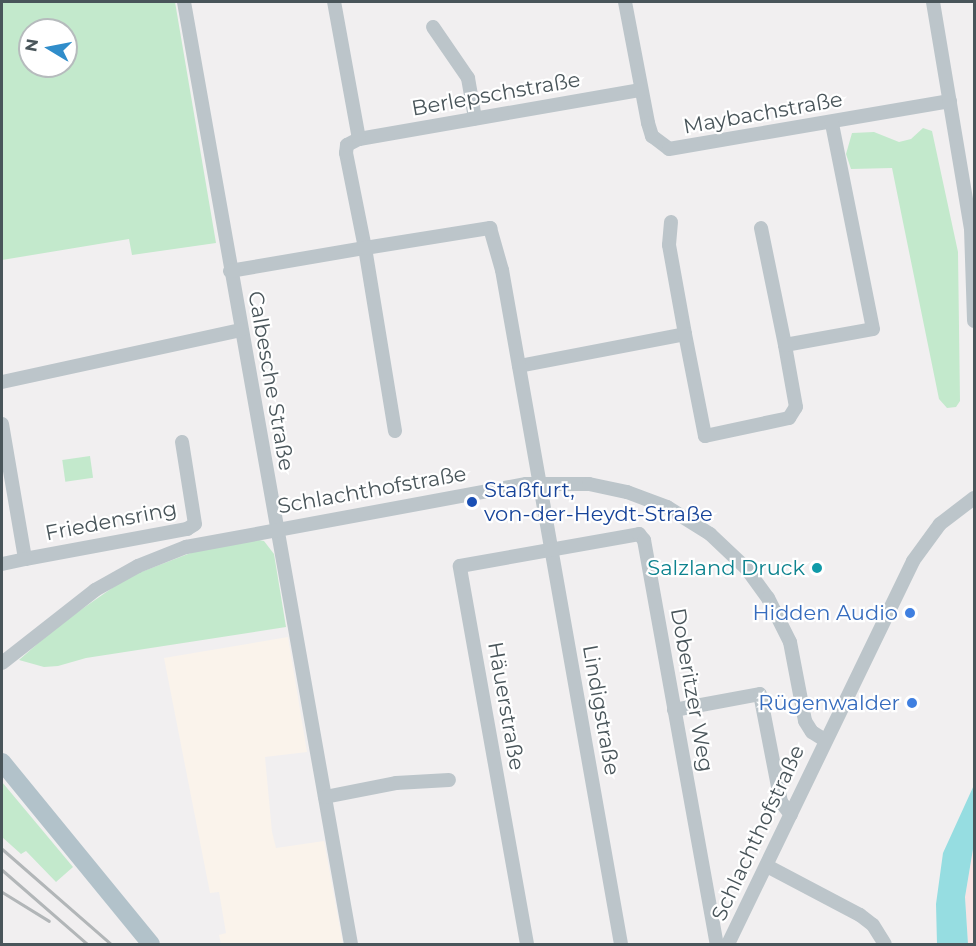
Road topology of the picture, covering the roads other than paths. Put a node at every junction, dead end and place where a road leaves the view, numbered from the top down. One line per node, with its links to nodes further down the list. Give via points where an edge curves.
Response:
1 (184, 2): 14 (street, Calbesche Straße)
2 (334, 2): 10 (street)
3 (625, 2): 6 (street, Maybachstraße)
4 (933, 2): 7 (street)
5 (433, 27): 8 (street, via 468,78)
6 (641, 90): 8 (street, Berlepschstraße); 9 (street, Maybachstraße, via 652,136 669,149)
7 (950, 101): 9 (street, Maybachstraße); 15 (street, via 971,229)
8 (475, 118): 10 (street, Berlepschstraße)
9 (832, 123): 18 (street, via 873,329)
10 (359, 139): 13 (street, via 347,145 346,153)
11 (671, 222): 17 (street, via 669,245)
12 (761, 228): 18 (street)
13 (364, 248): 14 (street); 19 (street, Lindigstraße, via 490,228 502,270); 22 (street)
14 (230, 271): 16 (street, Calbesche Straße)
15 (975, 321)
16 (241, 330): 20 (street); 26 (street, Calbesche Straße)
17 (685, 334): 18 (street, via 705,436 795,414); 19 (street)
18 (785, 345)
19 (519, 366): 24 (street, Lindigstraße)
20 (2, 382)
21 (2, 424): 28 (street, Friedensring)
22 (395, 431)
23 (182, 442): 28 (street, Friedensring, via 195,524 187,529)
24 (540, 483): 26 (street, Schlachthofstraße); 27 (street, Lindigstraße); 32 (street, Schlachthofstraße, via 589,484 639,495 680,514 723,545 758,582 776,612 795,659 805,721 812,732)
25 (975, 498): 32 (street, Schlachthofstraße, via 940,524 920,549)
26 (277, 528): 30 (street, Schlachthofstraße, via 186,548 123,574 60,614); 35 (street, Calbesche Straße)
27 (551, 548): 31 (street, Doberitzer Weg, via 642,535); 40 (street, Häuerstraße, via 460,566); 41 (street, Lindigstraße)
28 (25, 559): 29 (street, Friedensring)
29 (2, 564)
30 (2, 663)
31 (674, 710): 36 (street, via 760,694 781,802); 42 (street, Doberitzer Weg)
32 (825, 740): 36 (street, Schlachthofstraße)
33 (2, 762): 38 (main road)
34 (449, 780): 35 (street, via 396,783)
35 (326, 796): 39 (street, Calbesche Straße)
36 (790, 815): 37 (street, Schlachthofstraße)
37 (767, 866): 43 (street, Schlachthofstraße); 44 (street, via 860,915 873,925)
38 (151, 945)
39 (351, 945)
40 (527, 945)
41 (621, 945)
42 (717, 945)
43 (728, 945)
44 (885, 945)

